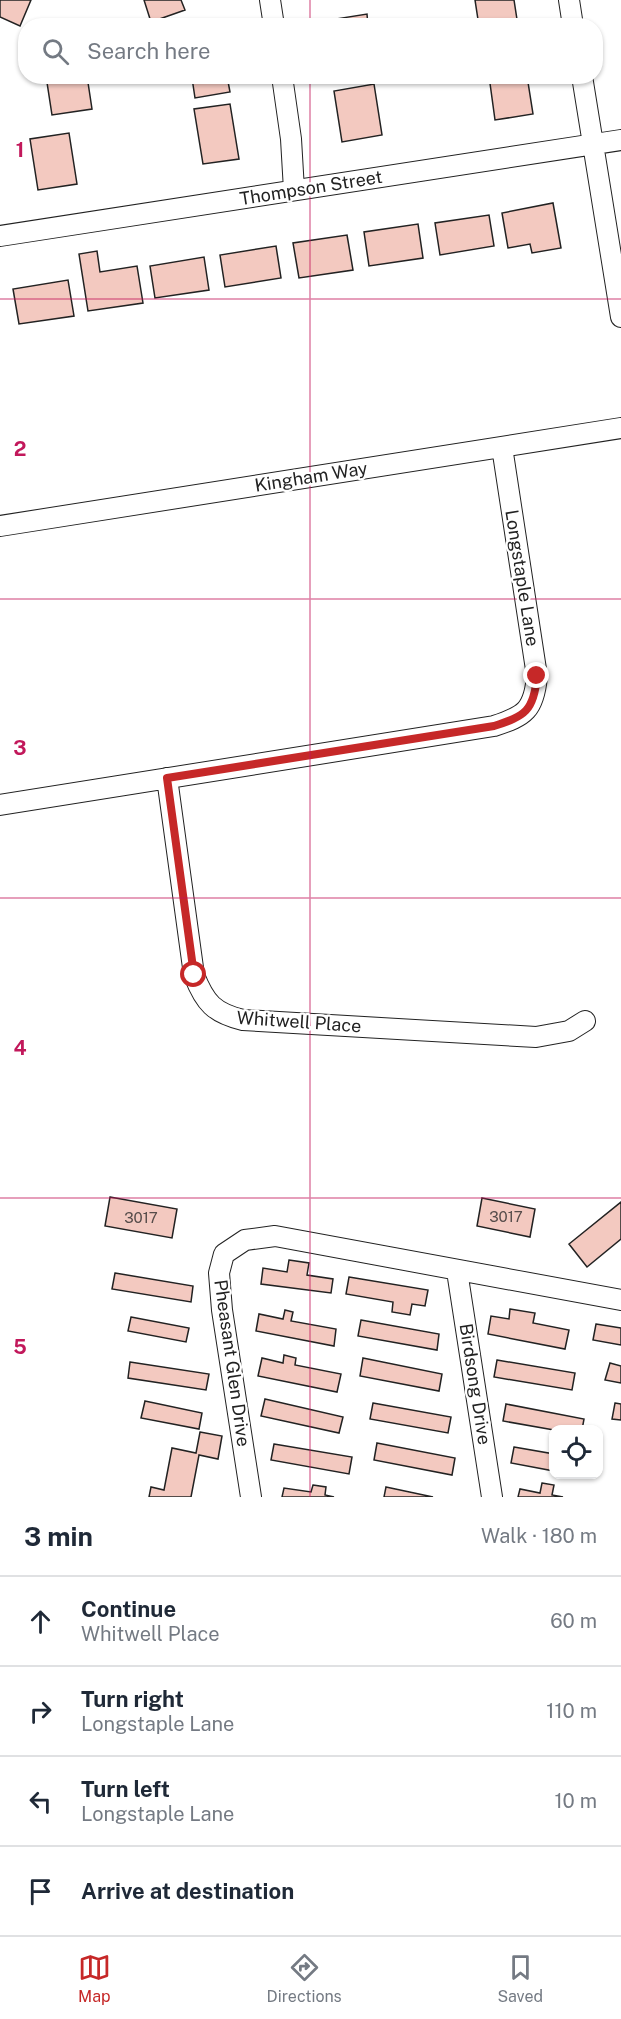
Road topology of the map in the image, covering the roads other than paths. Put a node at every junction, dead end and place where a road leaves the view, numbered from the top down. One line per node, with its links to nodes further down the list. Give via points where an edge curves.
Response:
1 (270, 0): 3 (street)
2 (569, 0): 4 (street)
3 (273, 18)
4 (572, 18)
5 (283, 84): 9 (street)
6 (583, 84): 8 (street)
7 (621, 140): 8 (street, Thompson Street)
8 (592, 144): 9 (street, Thompson Street); 11 (street)
9 (294, 190): 10 (street, Thompson Street)
10 (0, 236)
11 (621, 317)
12 (621, 428): 13 (street, Kingham Way)
13 (502, 447): 14 (street, Kingham Way); 15 (street, Longstaple Lane, via 537,676 536,696 527,711 494,726)
14 (0, 526)
15 (167, 778): 16 (street, Longstaple Lane); 17 (street, Whitwell Place, via 194,975 211,1005 226,1016 536,1037 569,1031)
16 (0, 805)
17 (585, 1021)
18 (457, 1271): 19 (street); 20 (street, Pheasant Glen Drive, via 275,1236 245,1240 224,1254 219,1273 222,1310); 21 (street, Birdsong Drive)
19 (621, 1300)
20 (251, 1497)
21 (492, 1497)

